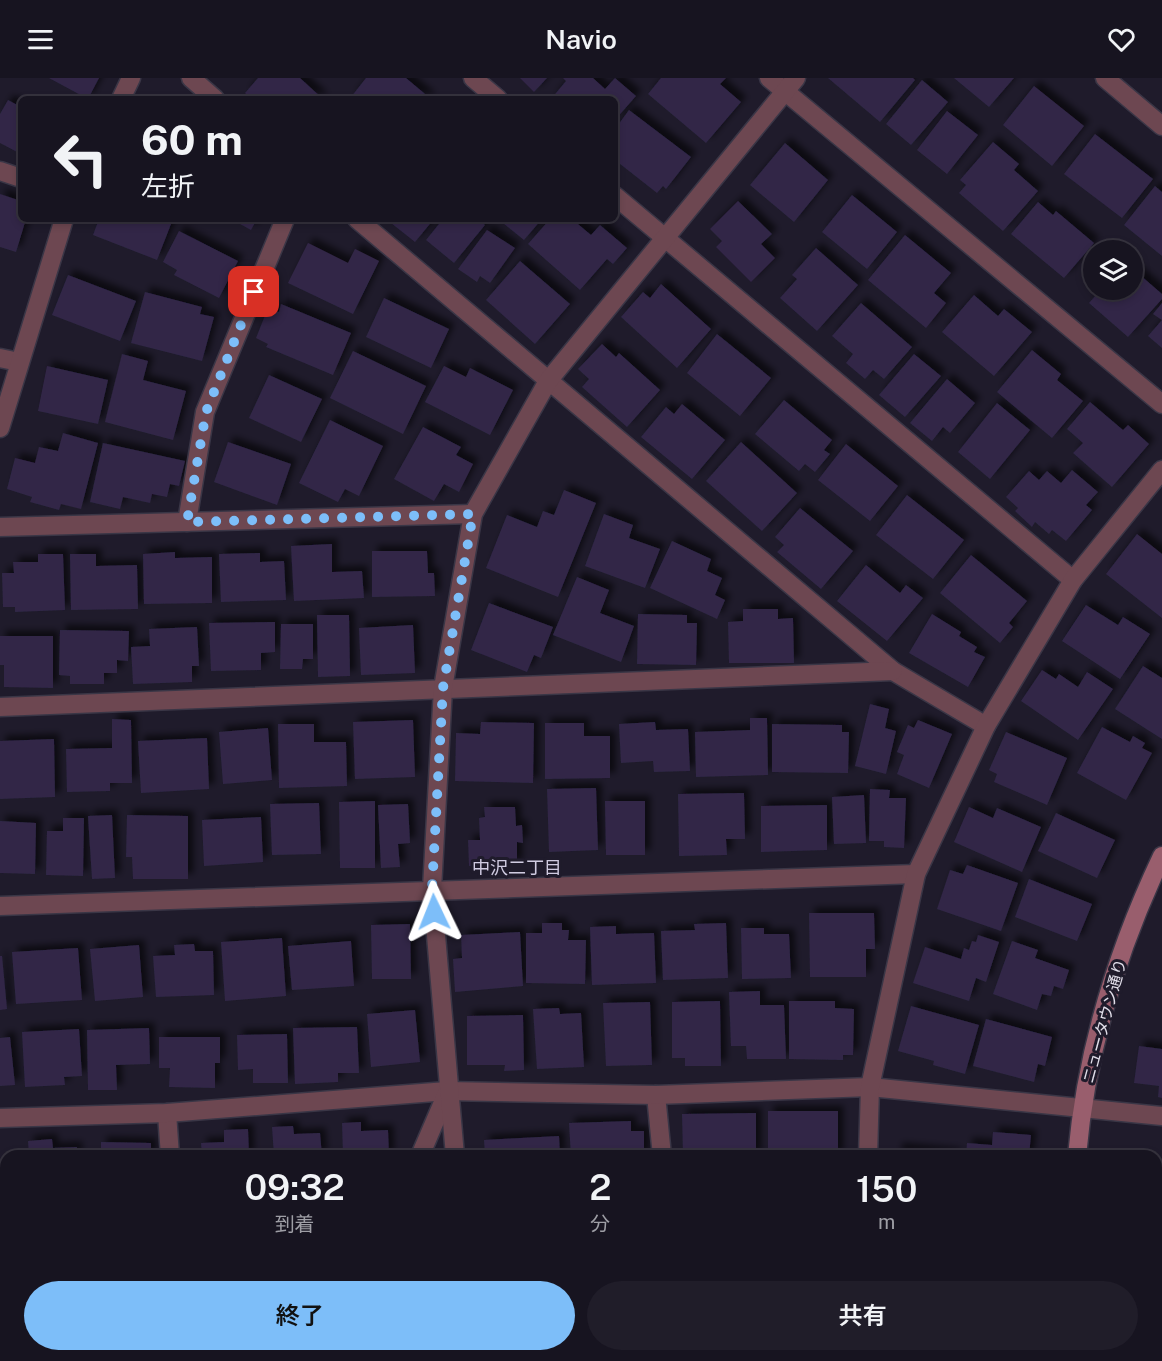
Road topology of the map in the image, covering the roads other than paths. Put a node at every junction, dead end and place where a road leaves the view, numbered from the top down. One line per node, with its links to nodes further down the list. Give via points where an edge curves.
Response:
1 (131, 78): 7 (street)
2 (191, 78): 8 (street)
3 (473, 78): 9 (street)
4 (769, 78): 6 (street)
5 (1105, 78): 10 (street)
6 (791, 85): 17 (street); 21 (street)
7 (122, 96)
8 (212, 96)
9 (494, 96)
10 (1162, 126)
11 (0, 171): 12 (street)
12 (18, 177)
13 (618, 199): 17 (street)
14 (63, 222): 19 (street)
15 (284, 222): 25 (street, via 206,412)
16 (361, 222): 20 (street)
17 (665, 238): 20 (street); 27 (street)
18 (0, 358): 19 (street)
19 (19, 362): 22 (street)
20 (548, 381): 24 (street); 28 (street)
21 (1162, 404)
22 (0, 428)
23 (1162, 470): 27 (street)
24 (473, 514): 25 (street); 29 (street)
25 (187, 522): 26 (street)
26 (0, 526)
27 (1073, 580): 31 (street)
28 (893, 671): 29 (street); 31 (street)
29 (443, 688): 30 (street); 34 (street)
30 (0, 707)
31 (986, 726): 33 (street)
32 (1162, 856): 39 (street, ニュータウン通り, via 1125,940 1103,1010)
33 (916, 874): 34 (street); 36 (street)
34 (432, 889): 35 (street); 37 (street)
35 (0, 906)
36 (870, 1087): 38 (street); 39 (street); 47 (street)
37 (447, 1091): 38 (street); 40 (street); 44 (street); 45 (street)
38 (657, 1095): 46 (street)
39 (1081, 1108): 41 (street); 48 (street, ニュータウン通り)
40 (167, 1113): 42 (street); 43 (street)
41 (1162, 1116)
42 (0, 1118)
43 (170, 1150)
44 (422, 1150)
45 (454, 1150)
46 (662, 1150)
47 (868, 1150)
48 (1078, 1150)

